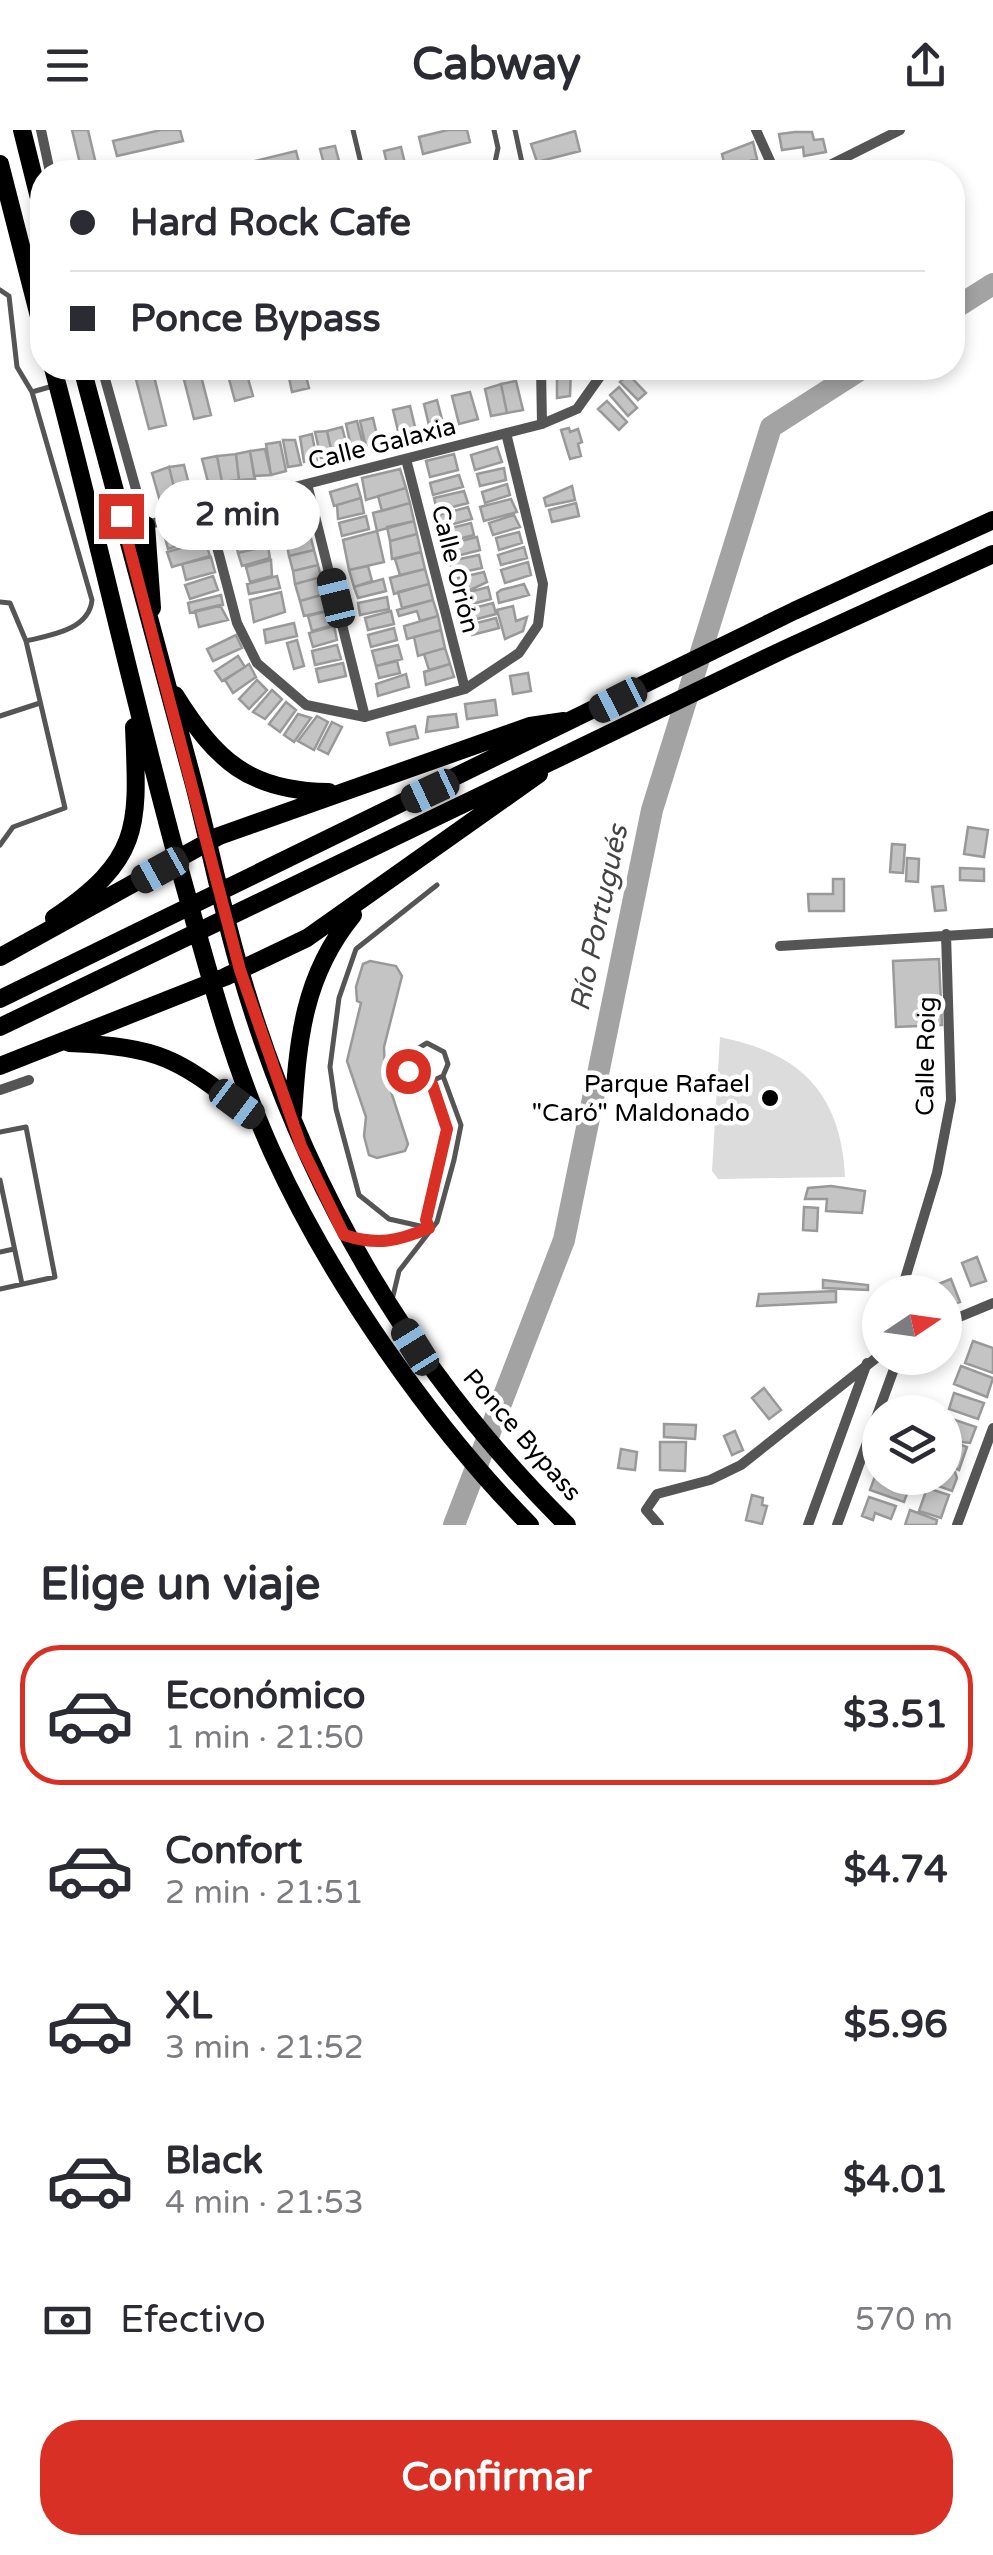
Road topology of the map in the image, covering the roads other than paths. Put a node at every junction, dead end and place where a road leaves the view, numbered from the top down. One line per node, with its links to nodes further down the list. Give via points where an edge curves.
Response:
1 (22, 130): 15 (highway)
2 (40, 130): 9 (street)
3 (353, 130): 10 (lane)
4 (494, 130): 11 (lane)
5 (515, 130): 12 (lane)
6 (756, 130): 13 (street)
7 (900, 130): 8 (street)
8 (869, 135): 14 (street)
9 (47, 160)
10 (360, 160)
11 (495, 160)
12 (521, 160)
13 (770, 160)
14 (833, 160)
15 (30, 162)
16 (0, 164): 17 (highway)
17 (30, 281)
18 (0, 290): 25 (lane, via 8,296 17,367)
19 (49, 380): 25 (lane)
20 (56, 380): 38 (highway, Ponce Bypass)
21 (92, 380): 35 (highway, Ponce Bypass)
22 (94, 380): 32 (street)
23 (541, 380): 26 (street)
24 (598, 380): 26 (street, Calle Galaxia, via 577,409)
25 (32, 392): 36 (lane, via 92,600 82,623)
26 (542, 424): 27 (street, Calle Galaxia)
27 (506, 433): 28 (street, Calle Galaxia); 39 (street, via 543,584 538,625 519,653)
28 (406, 458): 29 (street, Calle Galaxia); 39 (street, Calle Orión)
29 (307, 484): 30 (street, Calle Galaxia); 42 (street)
30 (207, 509): 32 (street, Calle Galaxia); 42 (street, via 237,623 257,663 306,705)
31 (993, 520): 43 (highway, via 582,718)
32 (146, 526): 35 (highway)
33 (993, 554): 44 (highway, via 555,760)
34 (0, 602): 36 (lane, via 18,614)
35 (150, 623): 37 (highway, Ponce Bypass)
36 (26, 641): 40 (lane)
37 (164, 678): 45 (highway, via 198,732 236,768 276,787); 46 (highway, Ponce Bypass)
38 (132, 682): 48 (highway, Ponce Bypass); 54 (highway, via 139,794 128,842 92,890)
39 (465, 690): 42 (street)
40 (40, 704): 41 (lane); 47 (lane, via 65,808 12,827)
41 (0, 716)
42 (366, 718)
43 (529, 735): 45 (highway); 57 (highway)
44 (524, 781): 50 (highway); 58 (highway)
45 (344, 793): 46 (highway)
46 (208, 842): 48 (highway); 55 (highway, Ponce Bypass)
47 (0, 846)
48 (177, 860): 54 (highway); 56 (highway, Ponce Bypass)
49 (437, 885): 71 (lane, via 356,949 339,998 330,1067 359,1195 388,1219)
50 (377, 890): 55 (highway, via 306,938); 68 (highway, via 336,936 311,984 300,1030)
51 (993, 933): 52 (street)
52 (946, 934): 53 (street); 75 (street, Calle Roig, via 951,1100 937,1173)
53 (780, 946)
54 (7, 953)
55 (240, 970): 56 (highway); 68 (highway, Ponce Bypass)
56 (211, 983): 59 (highway); 67 (highway, Ponce Bypass)
57 (0, 998)
58 (0, 1027)
59 (64, 1043): 61 (highway); 67 (highway, via 114,1045 181,1062)
60 (409, 1054): 63 (lane, via 421,1044 439,1048 448,1064)
61 (0, 1066)
62 (408, 1071): 65 (lane)
63 (443, 1076): 65 (lane); 71 (lane, via 460,1126 437,1222)
64 (30, 1080): 66 (street)
65 (432, 1084): 71 (lane, via 447,1129)
66 (0, 1090)
67 (259, 1120): 85 (highway, Ponce Bypass, via 325,1252 406,1374)
68 (293, 1123): 72 (highway, Ponce Bypass)
69 (0, 1132): 76 (lane, via 26,1127 55,1277)
70 (0, 1180): 73 (lane)
71 (429, 1228): 72 (lane, via 397,1242); 79 (lane, via 399,1271)
72 (344, 1235): 79 (highway, Ponce Bypass)
73 (14, 1249): 74 (lane); 76 (lane)
74 (0, 1252)
75 (903, 1275)
76 (22, 1284): 77 (lane)
77 (0, 1289)
78 (993, 1303): 80 (street)
79 (391, 1310): 86 (highway, Ponce Bypass, via 502,1456)
80 (962, 1316)
81 (862, 1367): 87 (street, via 741,1464 657,1494 646,1510)
82 (863, 1375): 88 (street)
83 (892, 1375): 89 (street)
84 (993, 1428): 90 (street)
85 (530, 1525)
86 (567, 1525)
87 (659, 1525)
88 (808, 1525)
89 (837, 1525)
90 (956, 1525)

